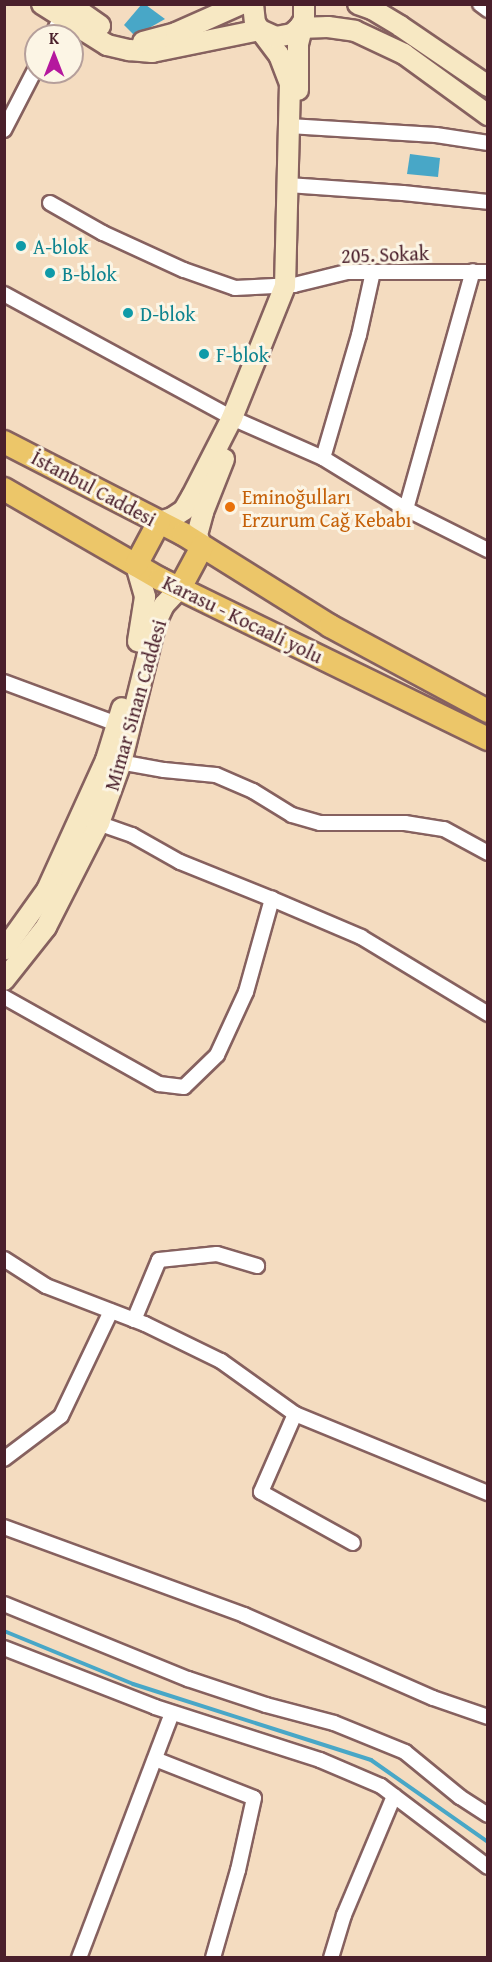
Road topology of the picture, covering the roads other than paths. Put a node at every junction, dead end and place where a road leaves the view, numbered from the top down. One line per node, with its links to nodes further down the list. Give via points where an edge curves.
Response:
1 (241, 4): 5 (main road, via 176,33 143,42 118,38)
2 (253, 4): 9 (main road)
3 (358, 4): 11 (main road, via 400,26)
4 (480, 4): 6 (street)
5 (55, 8): 8 (street); 9 (main road, via 107,45 140,51 152,52)
6 (488, 10)
7 (302, 20): 9 (main road, via 284,37); 12 (main road, via 355,31 404,54); 13 (main road)
8 (53, 24)
9 (260, 30): 13 (main road, via 279,55 290,83)
10 (28, 84): 14 (street)
11 (488, 86)
12 (488, 115)
13 (293, 127): 15 (street, via 436,135); 16 (main road)
14 (4, 130)
15 (488, 143)
16 (293, 185): 17 (street); 22 (main road, via 297,263)
17 (488, 202)
18 (50, 203): 22 (street, 205. Sokak, via 103,233 184,270 236,288)
19 (473, 271): 20 (street, 205. Sokak); 21 (street, 205. Sokak); 28 (street)
20 (373, 272): 22 (street, 205. Sokak, via 347,272); 26 (street)
21 (488, 272)
22 (289, 285): 24 (main road)
23 (4, 294): 24 (street)
24 (236, 420): 26 (street); 29 (main road, via 184,510); 31 (main road, via 203,512 197,536)
25 (4, 442): 29 (highway, İstanbul Caddesi)
26 (323, 458): 28 (street)
27 (4, 489): 33 (highway, Karasu - Kocaali yolu)
28 (406, 509): 32 (street)
29 (159, 522): 30 (highway, İstanbul Caddesi); 33 (highway)
30 (183, 534): 31 (highway, Karasu - Kocaali yolu)
31 (202, 547): 34 (highway); 36 (highway, Karasu - Kocaali yolu, via 330,626)
32 (487, 548)
33 (136, 565): 34 (highway, Karasu - Kocaali yolu); 37 (main road, Mimar Sinan Caddesi, via 145,611)
34 (180, 588): 38 (highway, Karasu - Kocaali yolu); 39 (main road, Mimar Sinan Caddesi, via 164,605 156,622)
35 (4, 682): 37 (street)
36 (488, 711)
37 (117, 724): 39 (main road, Mimar Sinan Caddesi)
38 (488, 739)
39 (114, 761): 40 (main road, Mimar Sinan Caddesi); 41 (street, via 216,775 292,814 320,823 405,823 444,829)
40 (90, 820): 42 (street, via 132,835 180,862); 43 (main road, Mimar Sinan Caddesi, via 47,891); 44 (main road, Mimar Sinan Caddesi, via 46,927)
41 (488, 853)
42 (272, 900): 45 (street, via 246,992 217,1055 184,1087 159,1084); 46 (street, via 361,937)
43 (4, 950)
44 (4, 980)
45 (4, 998)
46 (488, 1014)
47 (4, 1259): 49 (street, via 46,1286)
48 (257, 1266): 50 (street, via 217,1254 159,1260)
49 (111, 1311): 50 (street); 52 (street, via 61,1416)
50 (134, 1320): 51 (street, via 221,1361)
51 (295, 1414): 53 (street); 55 (street, via 261,1492)
52 (4, 1459)
53 (488, 1493)
54 (4, 1527): 59 (street, via 244,1615 433,1698)
55 (353, 1543)
56 (4, 1604): 62 (street, via 188,1679 334,1723 405,1752)
57 (4, 1648): 58 (street)
58 (172, 1713): 60 (street); 61 (street, via 321,1760 381,1786)
59 (488, 1717)
60 (154, 1760): 64 (street); 65 (street, via 254,1798)
61 (394, 1796): 63 (street); 66 (street, via 344,1915)
62 (488, 1815)
63 (488, 1867)
64 (79, 1958)
65 (213, 1958)
66 (331, 1958)

